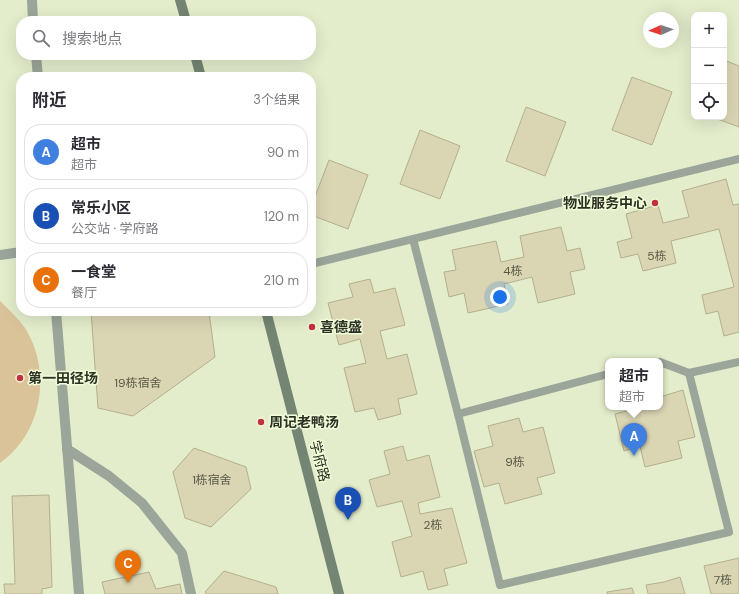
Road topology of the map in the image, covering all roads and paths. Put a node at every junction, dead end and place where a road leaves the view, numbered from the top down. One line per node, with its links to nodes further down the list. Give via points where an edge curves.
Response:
1 (32, 0): 3 (street)
2 (180, 0): 4 (main road)
3 (33, 16)
4 (185, 16)
5 (36, 60): 7 (street)
6 (196, 60): 8 (main road)
7 (38, 72)
8 (200, 72)
9 (739, 159): 10 (lane)
10 (413, 239): 13 (lane); 20 (lane)
11 (16, 253): 12 (street)
12 (0, 255)
13 (316, 263)
14 (56, 316): 21 (street)
15 (267, 316): 24 (main road, 学府路)
16 (739, 362): 18 (lane)
17 (663, 363): 18 (lane)
18 (689, 373): 20 (lane, via 729,532 500,585)
19 (605, 375): 20 (lane)
20 (458, 414)
21 (67, 448): 22 (street); 23 (street, via 109,476 142,503 182,553)
22 (79, 594)
23 (191, 594)
24 (339, 594)

